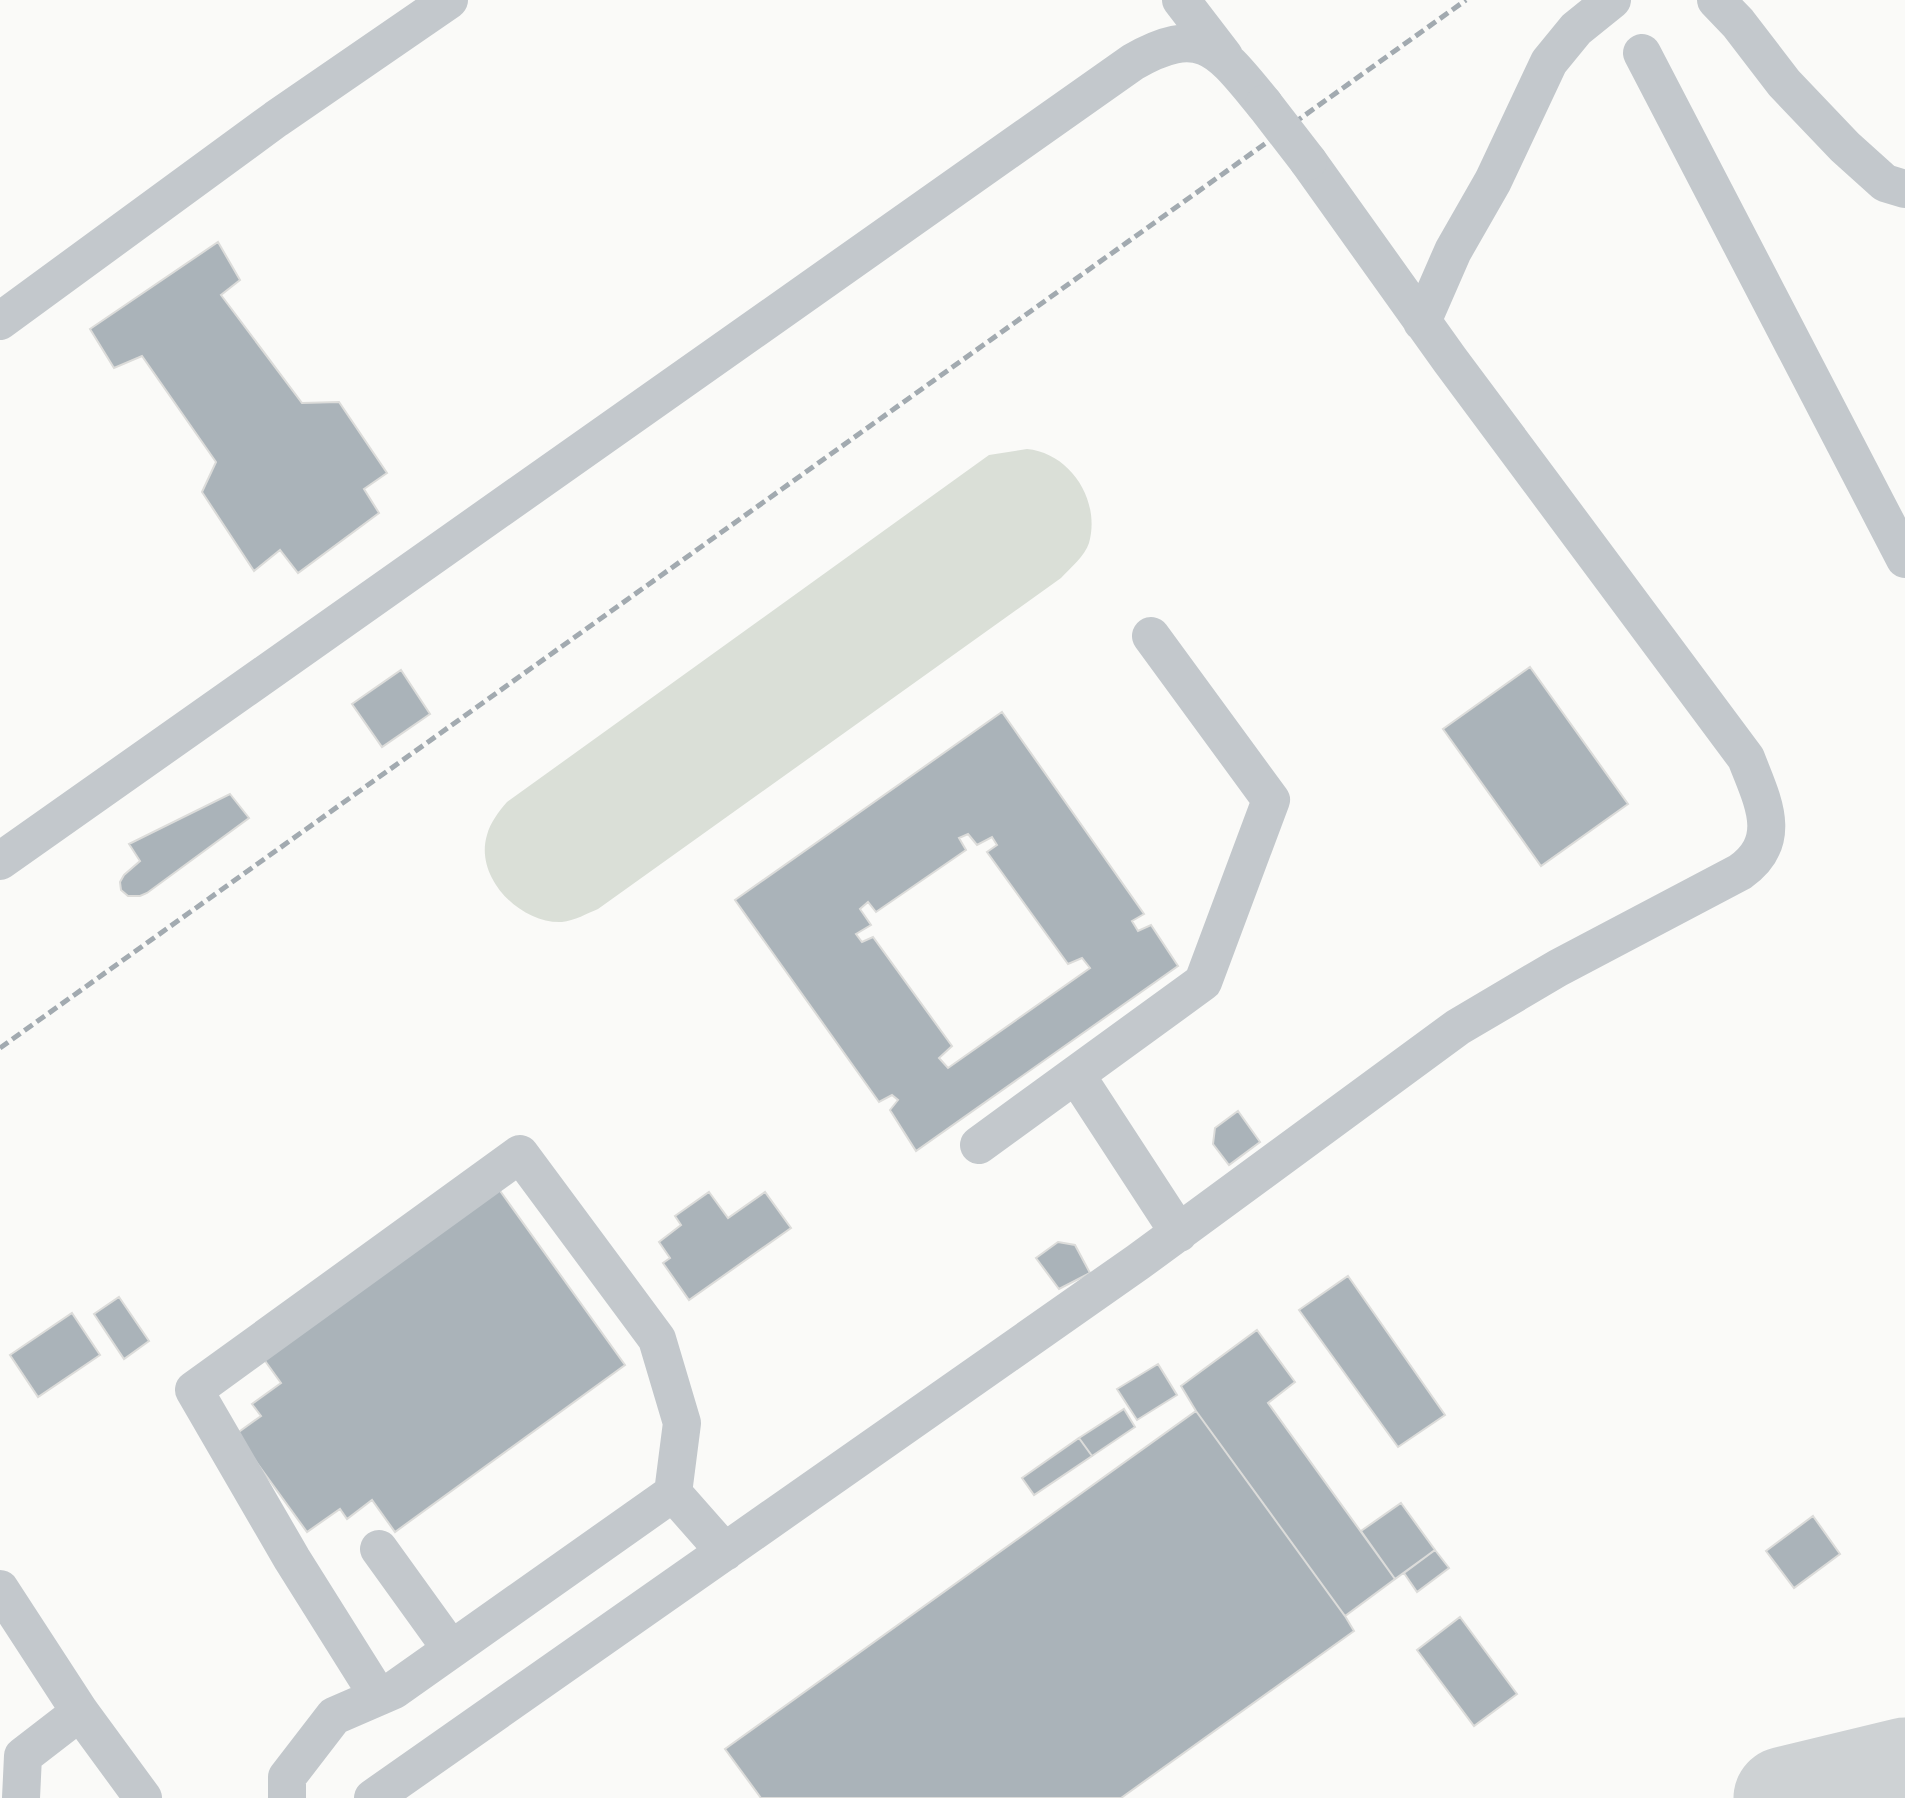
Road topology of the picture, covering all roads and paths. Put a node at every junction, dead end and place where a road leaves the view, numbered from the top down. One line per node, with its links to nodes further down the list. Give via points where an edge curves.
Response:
1 (449, 0): 8 (lane, via 276,119)
2 (1181, 0): 6 (lane)
3 (1612, 0): 9 (lane, via 1576,29 1549,62)
4 (1716, 0): 7 (lane, via 1784,83 1846,147 1885,183)
5 (1642, 54): 10 (lane)
6 (1224, 56): 9 (lane, bridge, via 1308,161); 12 (lane, via 1201,44 1185,43 1156,50 1123,69)
7 (1905, 189)
8 (0, 321)
9 (1422, 322): 15 (lane, via 1745,758 1767,815 1762,849 1740,872 1558,968 1458,1027)
10 (1905, 559)
11 (1151, 636): 13 (lane, via 1271,800 1203,982)
12 (0, 861)
13 (1076, 1075): 14 (lane); 15 (lane)
14 (979, 1145)
15 (1179, 1233): 18 (lane)
16 (673, 1493): 18 (lane); 20 (lane); 21 (lane, via 682,1423 657,1339 520,1154 194,1390)
17 (379, 1549): 20 (lane)
18 (725, 1552): 26 (lane)
19 (0, 1589): 22 (lane)
20 (451, 1649): 21 (lane, via 394,1690)
21 (378, 1696): 25 (lane, via 334,1716 287,1777)
22 (80, 1712): 23 (lane, via 23,1756); 24 (lane)
23 (21, 1798)
24 (143, 1798)
25 (287, 1798)
26 (373, 1798)

